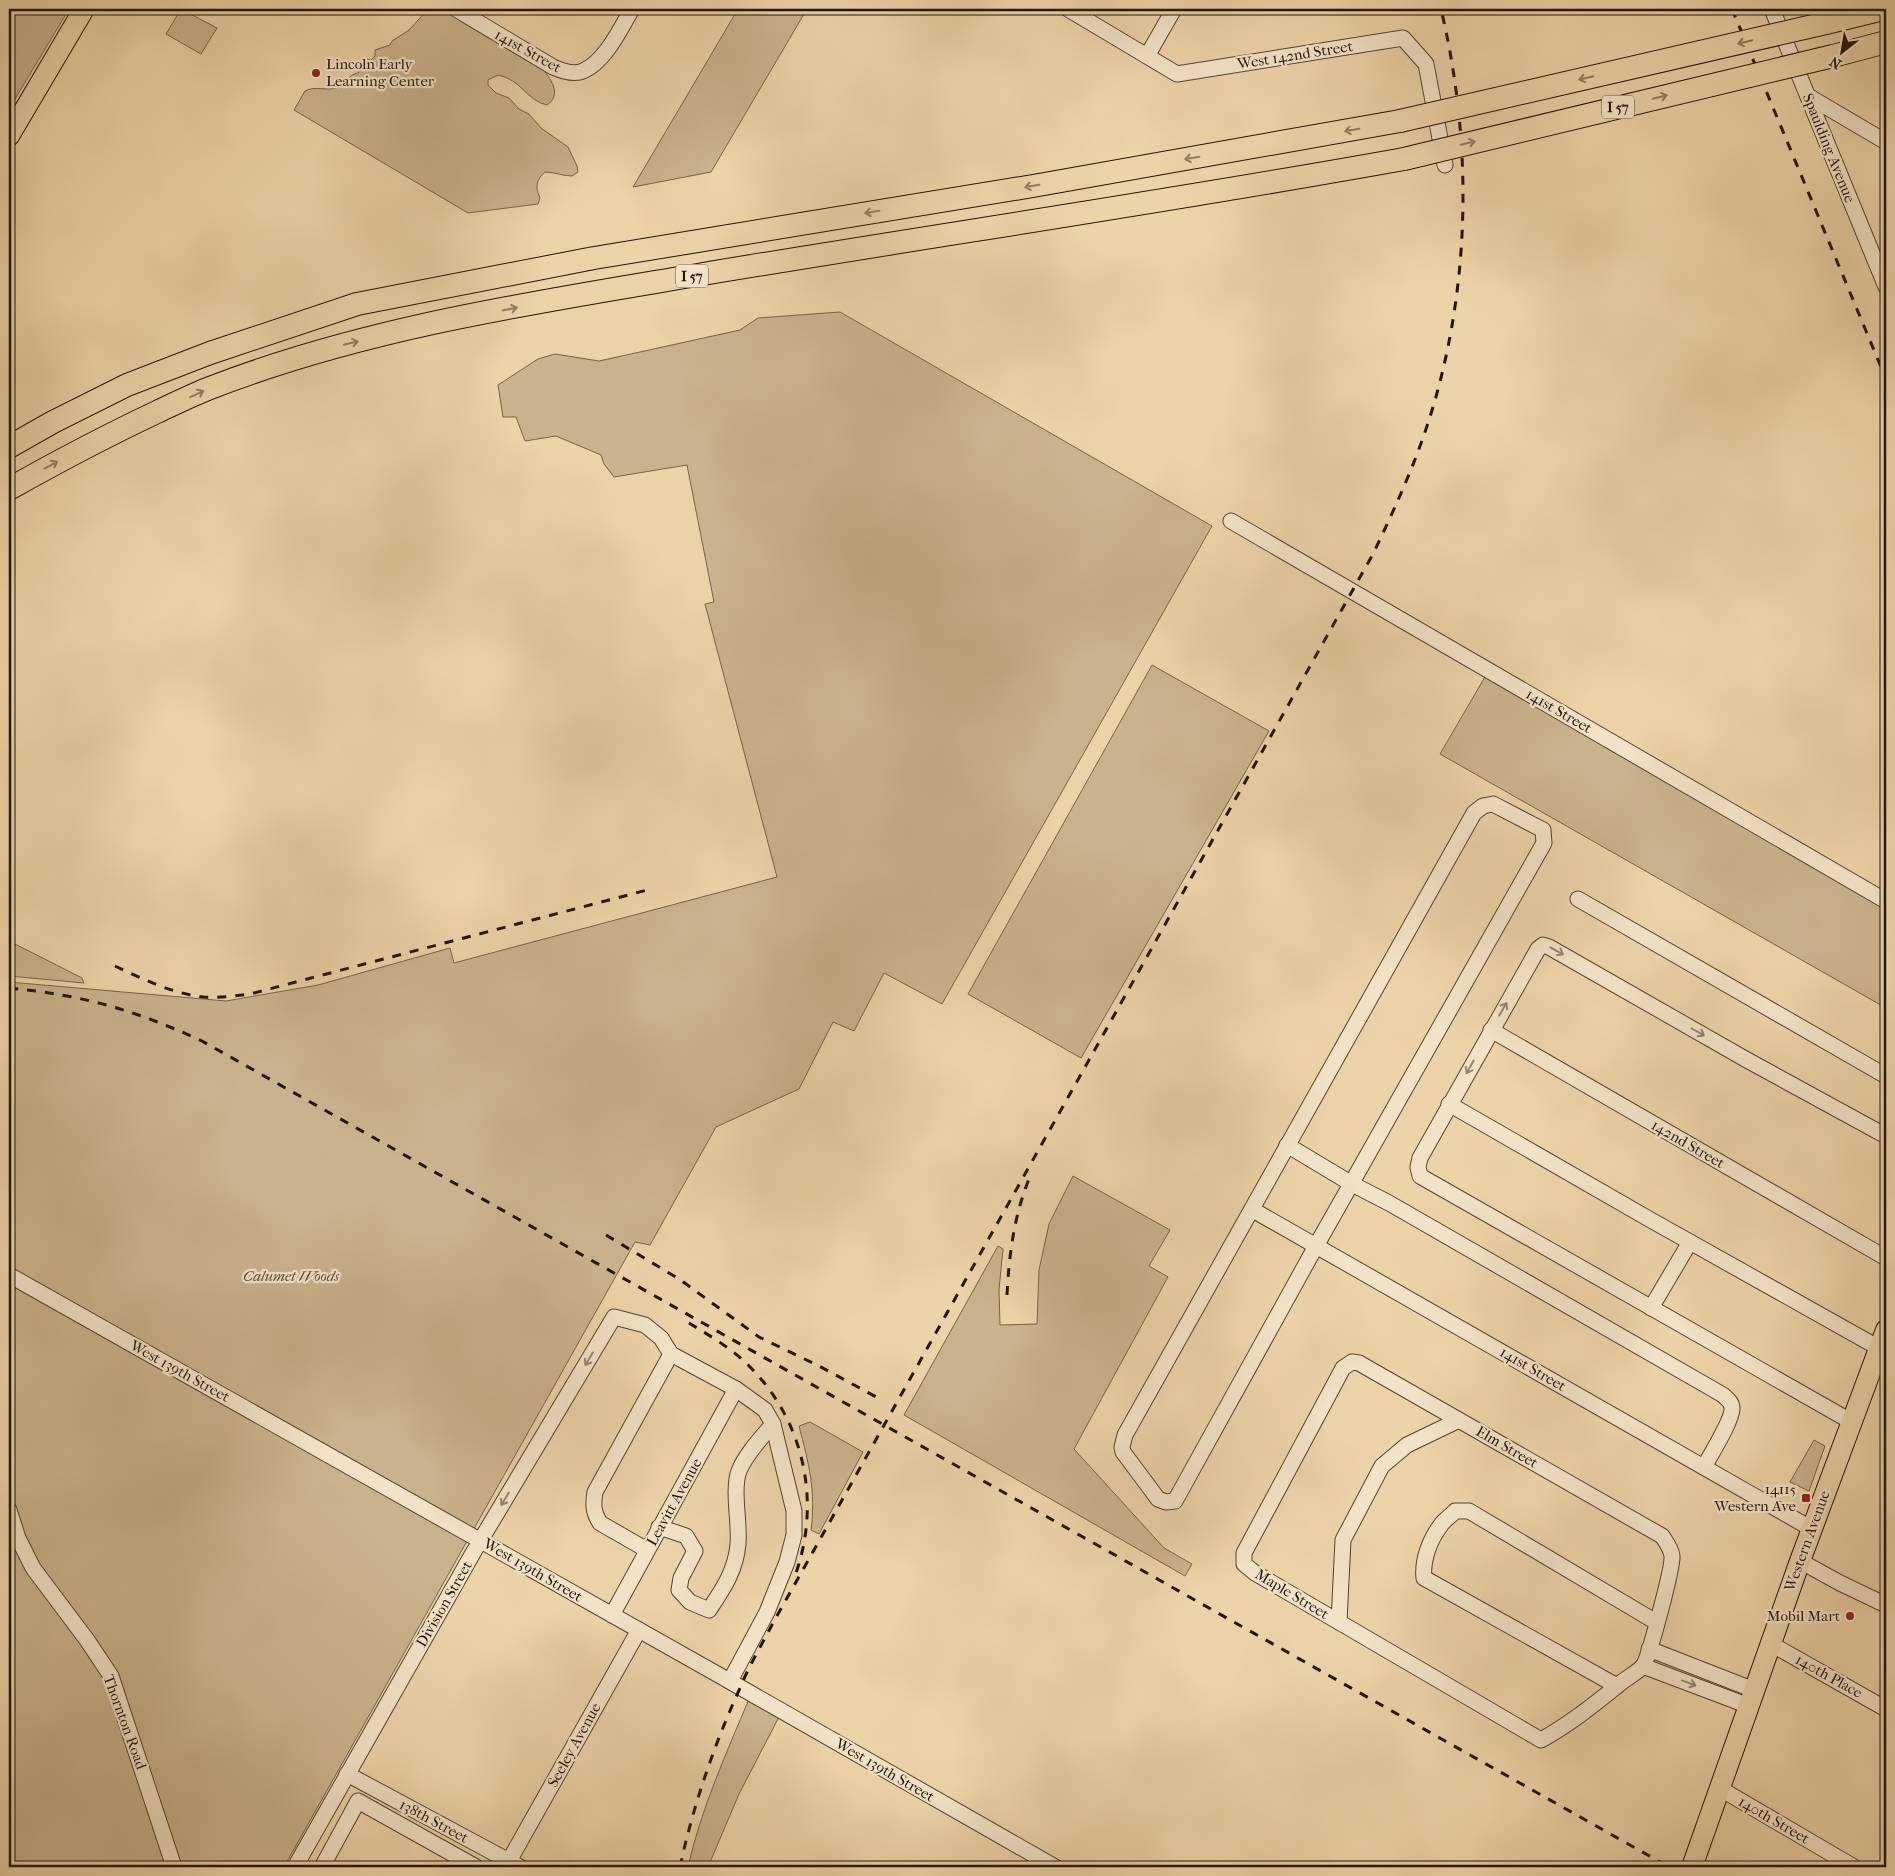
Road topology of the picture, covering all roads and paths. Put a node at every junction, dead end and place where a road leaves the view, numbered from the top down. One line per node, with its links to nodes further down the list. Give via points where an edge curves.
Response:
1 (84, 9): 11 (main road)
2 (456, 9): 3 (street, 141st Street, via 552,67 575,73 583,72 599,59)
3 (632, 9)
4 (1068, 9): 9 (street, West 142nd Street)
5 (1174, 9): 9 (street)
6 (1772, 9): 10 (street, Spaulding Avenue)
7 (1883, 9): 15 (highway, I 57, one-way to 15, bridge, via 1400,121 594,258 357,304 210,353 127,385)
8 (1886, 42): 16 (highway, I 57, one-way to 8, bridge, via 126,426 207,389 341,345 591,293 1404,159)
9 (1147, 56): 13 (street, West 142nd Street, via 1177,74 1404,38 1426,64)
10 (1808, 96): 12 (street); 14 (street, Spaulding Avenue)
11 (9, 136)
12 (1886, 142)
13 (1445, 165)
14 (1886, 288)
15 (9, 447)
16 (9, 489)
17 (1231, 521): 19 (street, 141st Street)
18 (1578, 899): 21 (street)
19 (1886, 901)
20 (1490, 1030): 22 (street, one-way to 22); 23 (street, one-way to 23, via 1543,945); 29 (street, 142nd Street)
21 (1886, 1076)
22 (1450, 1104): 27 (street); 31 (street, via 1420,1158 1420,1176)
23 (1886, 1136)
24 (1287, 1145): 25 (street); 25 (street, via 1474,813 1493,804 1543,830 1544,843); 26 (street)
25 (1352, 1184): 28 (street); 39 (street, via 1723,1395 1730,1401 1730,1418)
26 (1254, 1210): 28 (street, 141st Street); 28 (street, via 1125,1435 1123,1452 1158,1499 1166,1502 1175,1500)
27 (1690, 1242): 31 (street); 32 (street)
28 (1316, 1246): 39 (street, 141st Street)
29 (1886, 1258)
30 (9, 1275): 43 (street, West 139th Street)
31 (1651, 1308): 37 (street)
32 (1883, 1339): 37 (main road, Western Avenue)
33 (671, 1354): 35 (street); 43 (street, Division Street, one-way to 43, via 661,1338 645,1325 614,1317); 44 (street, via 595,1492 593,1505 600,1523)
34 (1352, 1362): 36 (street, Elm Street, via 1360,1363); 48 (street, Maple Street, via 1343,1368 1244,1553 1244,1564 1255,1573)
35 (736, 1389): 38 (street, via 765,1410); 41 (street, Leavitt Avenue)
36 (1459, 1420): 48 (street, via 1407,1445 1382,1466 1343,1540); 49 (street, Elm Street, via 1662,1536 1672,1555)
37 (1852, 1422): 42 (main road, Western Avenue)
38 (772, 1424): 41 (street, via 739,1471 736,1496 739,1543 734,1568 709,1610 690,1602 679,1590 681,1578 695,1551 686,1536); 54 (street, via 794,1511 794,1535 767,1612)
39 (1704, 1467): 42 (street, 141st Street)
40 (9, 1510): 62 (street, Thornton Road, via 33,1568 111,1676)
41 (659, 1527): 44 (street, Leavitt Avenue)
42 (1812, 1529): 45 (main road, Western Avenue)
43 (481, 1540): 47 (street, West 139th Street); 58 (street, Division Street)
44 (647, 1550): 47 (street, Leavitt Avenue)
45 (1800, 1561): 46 (street); 51 (main road, Western Avenue)
46 (1886, 1605)
47 (612, 1615): 50 (street, West 139th Street)
48 (1339, 1622): 55 (street, Maple Street, via 1541,1740)
49 (1656, 1622): 52 (street); 55 (street, via 1469,1511 1455,1511 1441,1525 1427,1552 1424,1578)
50 (639, 1630): 54 (street, West 139th Street); 60 (street, Seeley Avenue)
51 (1770, 1644): 56 (main road, Western Avenue); 57 (street, 140th Place)
52 (1649, 1649): 53 (street); 56 (street)
53 (1643, 1666): 55 (street); 56 (street, one-way to 56)
54 (730, 1681): 65 (street, West 139th Street)
55 (1617, 1686)
56 (1752, 1698): 59 (main road, Western Avenue)
57 (1886, 1709)
58 (347, 1774): 60 (street, 138th Street); 61 (street, Division Street)
59 (1719, 1788): 66 (main road, Western Avenue); 67 (street, 140th Street)
60 (514, 1864)
61 (300, 1866)
62 (174, 1867)
63 (322, 1867): 64 (street, via 358,1801)
64 (476, 1867)
65 (1055, 1867)
66 (1692, 1867)
67 (1854, 1867)

